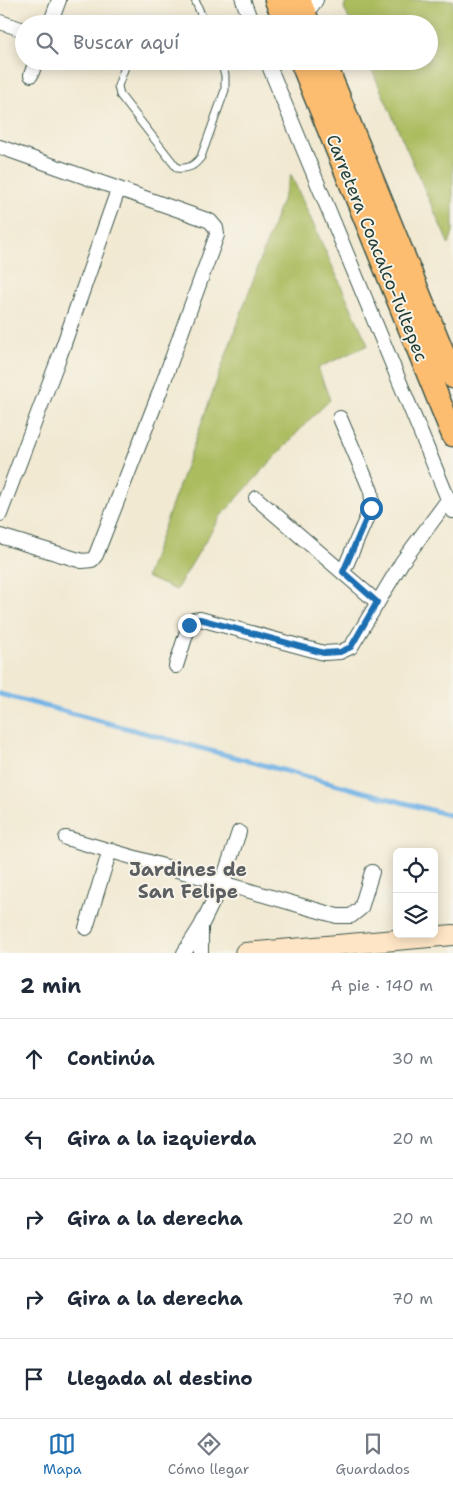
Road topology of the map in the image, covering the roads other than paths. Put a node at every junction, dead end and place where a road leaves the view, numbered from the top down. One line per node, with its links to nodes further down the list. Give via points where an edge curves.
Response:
1 (59, 0): 6 (street)
2 (195, 0): 7 (lane)
3 (243, 0): 8 (street)
4 (276, 0): 5 (main road)
5 (303, 12)
6 (53, 15)
7 (201, 15)
8 (249, 15)
9 (0, 22): 10 (street)
10 (15, 27)
11 (33, 70): 17 (street)
12 (124, 70): 13 (lane, via 118,86 120,95 177,168 186,169 195,165 201,156 226,90)
13 (224, 70)
14 (271, 70): 24 (street)
15 (305, 70): 22 (main road, Carretera Coacalco-Tultepec)
16 (328, 70): 20 (main road, Carretera Coacalco-Tultepec)
17 (31, 75)
18 (0, 147): 19 (street)
19 (118, 190): 25 (street); 26 (street, via 210,221 217,235 96,555 92,560 82,561)
20 (453, 377)
21 (340, 418): 27 (street, via 372,500)
22 (453, 435)
23 (256, 498): 27 (street)
24 (451, 505): 28 (street, via 402,562)
25 (0, 514)
26 (0, 536)
27 (343, 572): 28 (street)
28 (377, 602): 29 (street, via 351,647 340,652 324,653 194,620 189,625)
29 (176, 666)
30 (239, 832): 34 (street)
31 (66, 838): 32 (street)
32 (110, 850): 34 (street); 36 (street)
33 (372, 872): 34 (street, via 361,908 351,916 337,916)
34 (222, 883): 35 (street)
35 (201, 926): 38 (street); 39 (street)
36 (86, 928)
37 (453, 935): 40 (main road)
38 (184, 953)
39 (201, 953)
40 (245, 953)

